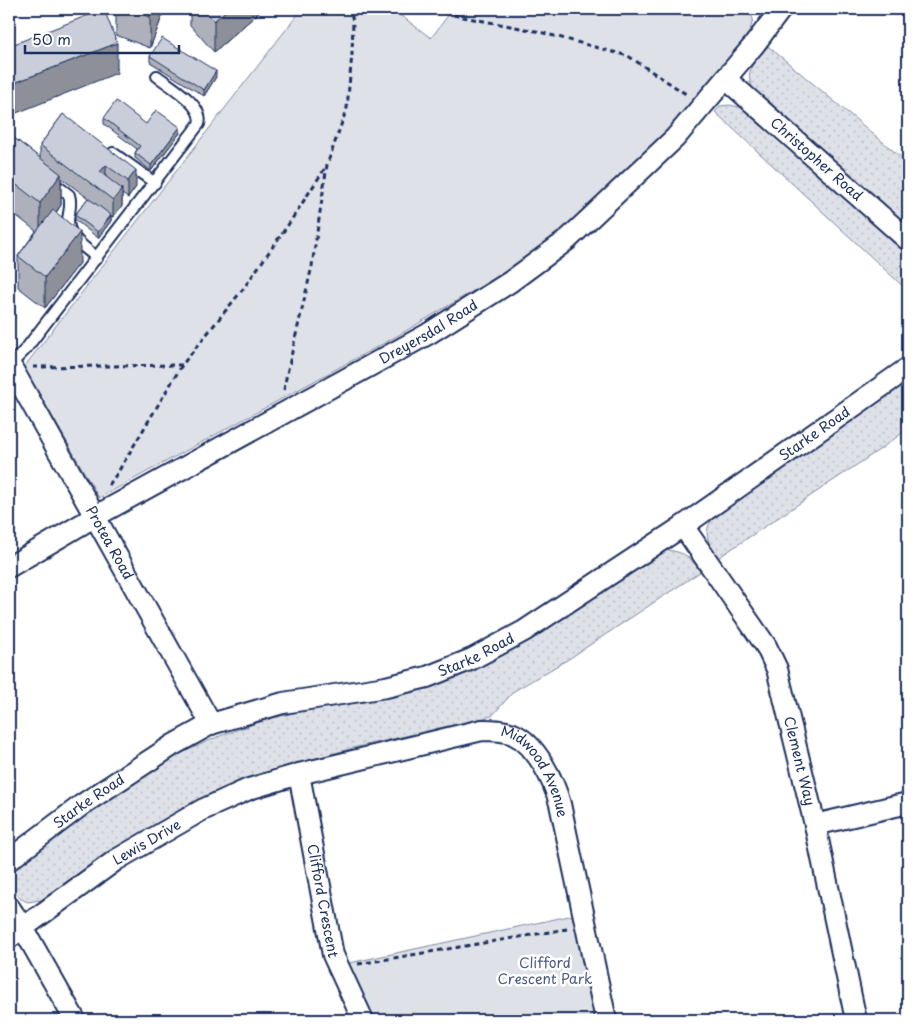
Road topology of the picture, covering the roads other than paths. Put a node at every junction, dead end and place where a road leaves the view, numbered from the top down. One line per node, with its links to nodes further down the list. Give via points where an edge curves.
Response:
1 (776, 11): 3 (street, Dreyersdal Road)
2 (157, 76): 6 (lane, via 194,106 200,121)
3 (726, 79): 7 (street, Christopher Road); 11 (street, Dreyersdal Road, via 675,138 642,170 567,240 510,282 428,334)
4 (101, 144): 6 (lane)
5 (47, 178): 8 (lane, via 69,195 71,234)
6 (155, 183): 8 (lane)
7 (908, 240)
8 (97, 258): 9 (lane, via 26,350)
9 (9, 364): 11 (street, Protea Road)
10 (908, 368): 12 (street, Starke Road)
11 (94, 517): 13 (street, Dreyersdal Road); 14 (street, Protea Road)
12 (683, 526): 14 (street, Starke Road, via 498,647 446,670 386,687 282,703); 17 (street, Clement Way, via 766,646 777,668)
13 (9, 567)
14 (211, 724): 18 (street, Starke Road, via 173,744 83,804)
15 (299, 774): 20 (street, Lewis Drive, via 249,789 202,810 116,860); 22 (street, Clifford Crescent, via 334,955); 23 (street, Midwood Avenue, via 482,730 514,734 530,748 555,785)
16 (908, 803): 17 (street)
17 (814, 825): 24 (street, Clement Way)
18 (9, 860)
19 (9, 907): 20 (street)
20 (16, 933): 21 (street)
21 (75, 1020)
22 (363, 1020)
23 (606, 1020)
24 (856, 1020)

